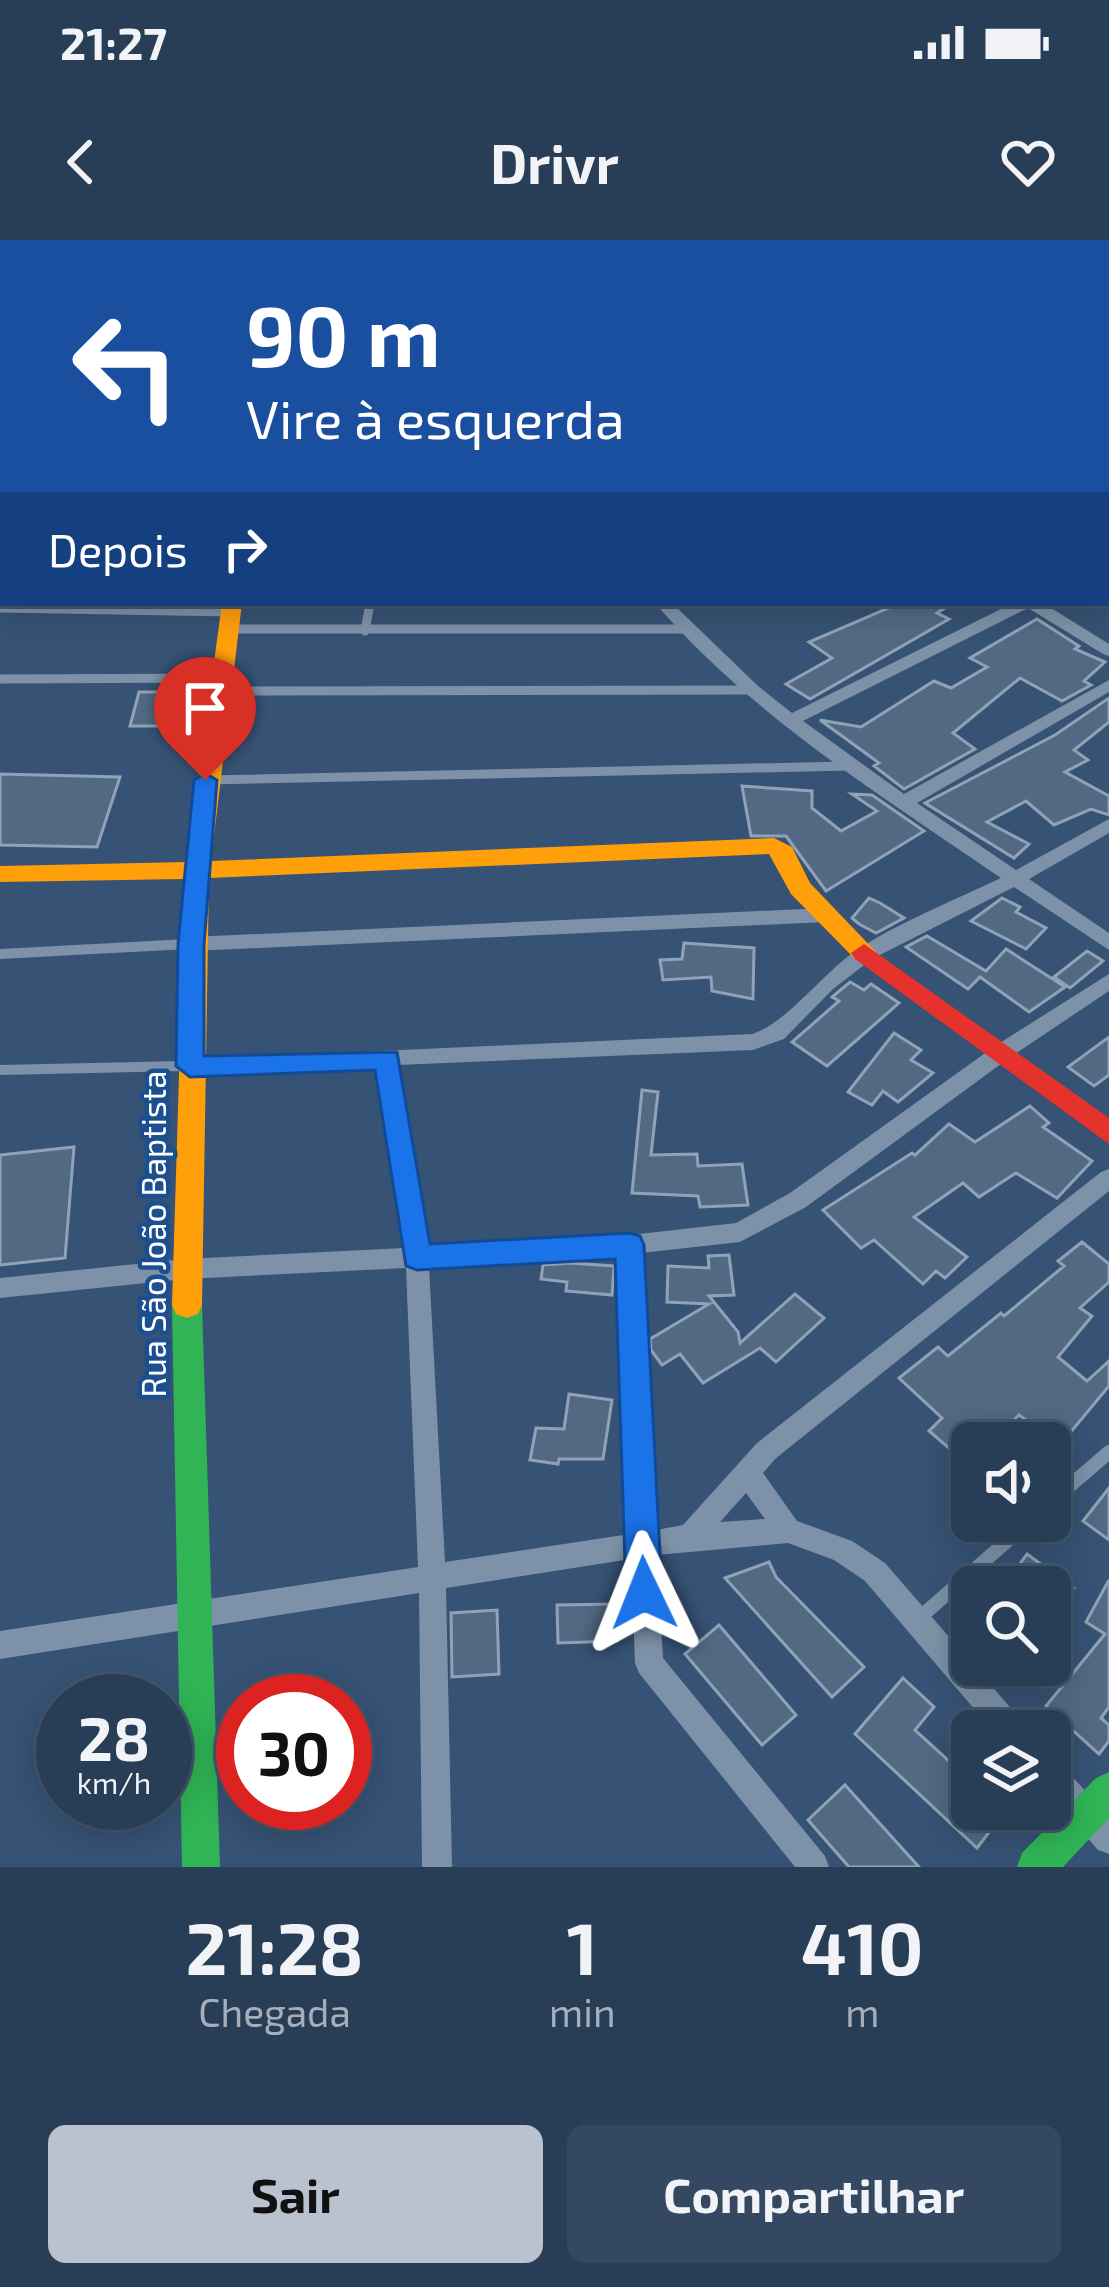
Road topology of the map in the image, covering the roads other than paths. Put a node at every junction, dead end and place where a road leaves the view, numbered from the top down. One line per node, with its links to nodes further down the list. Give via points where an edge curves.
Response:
1 (369, 606): 8 (lane)
2 (666, 606): 7 (street)
3 (1022, 606): 14 (street)
4 (1033, 606): 9 (street)
5 (0, 608): 6 (lane)
6 (231, 615): 8 (lane); 11 (street, Rua São João Baptista)
7 (691, 629): 8 (lane); 13 (street)
8 (365, 631)
9 (1109, 651)
10 (0, 679): 11 (lane)
11 (224, 684): 13 (lane); 16 (street, Rua São João Baptista)
12 (1109, 685): 17 (street)
13 (752, 690): 14 (street)
14 (791, 720): 15 (street)
15 (851, 766): 16 (lane); 17 (street)
16 (205, 780): 19 (street, Rua São João Baptista)
17 (906, 801): 21 (street)
18 (1109, 824): 21 (street)
19 (197, 873): 20 (street); 22 (street, via 515,852 774,846); 24 (street, Rua São João Baptista)
20 (0, 874)
21 (1016, 878): 23 (street); 25 (street)
22 (827, 916): 24 (street); 25 (street)
23 (1109, 943)
24 (191, 944): 26 (lane); 30 (street, Rua São João Baptista)
25 (865, 953): 28 (street); 29 (street, via 777,1034 753,1042)
26 (0, 954)
27 (1109, 981): 28 (street)
28 (1002, 1052): 32 (street); 34 (street, via 773,1217 740,1232)
29 (387, 1059): 30 (street); 35 (street)
30 (190, 1066): 31 (lane); 36 (street, Rua São João Baptista)
31 (0, 1070)
32 (1109, 1133)
33 (1109, 1178): 39 (street)
34 (629, 1245): 35 (street); 44 (street)
35 (417, 1257): 36 (street); 45 (street)
36 (184, 1269): 37 (street); 46 (street, Rua São João Baptista)
37 (0, 1288)
38 (1109, 1452): 40 (lane)
39 (747, 1473): 41 (street); 42 (street)
40 (1071, 1485)
41 (788, 1530): 42 (street); 47 (street, via 874,1572)
42 (690, 1538): 44 (street)
43 (1006, 1542): 47 (lane)
44 (643, 1547): 45 (street); 56 (street, via 649,1663)
45 (432, 1580): 46 (street); 55 (street)
46 (196, 1616): 48 (street); 54 (street, Rua São João Baptista)
47 (914, 1622): 49 (street)
48 (0, 1645)
49 (993, 1710)
50 (1109, 1791): 52 (street)
51 (1071, 1796): 52 (street)
52 (1087, 1814): 53 (street); 57 (street)
53 (1109, 1839)
54 (201, 1867)
55 (437, 1867)
56 (814, 1867)
57 (1036, 1867)

